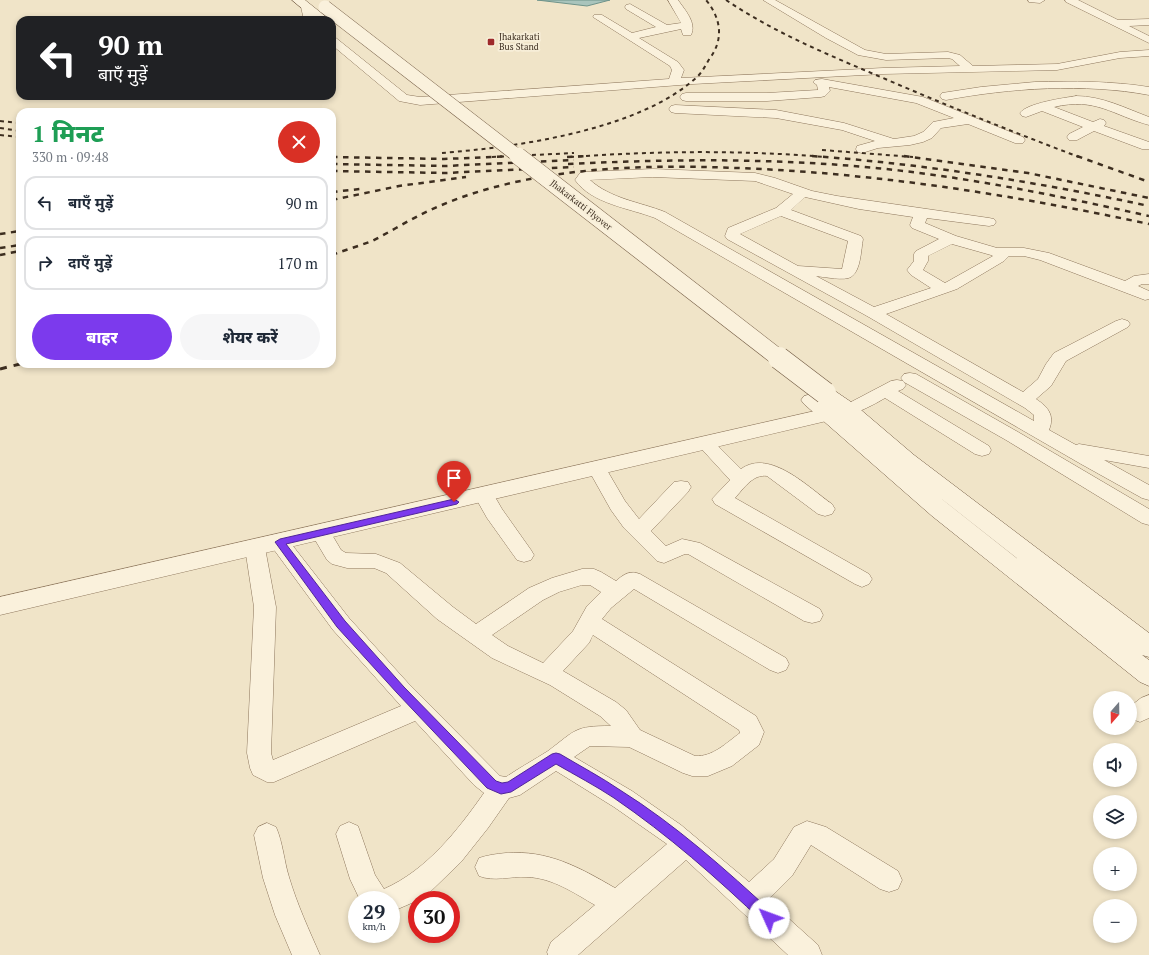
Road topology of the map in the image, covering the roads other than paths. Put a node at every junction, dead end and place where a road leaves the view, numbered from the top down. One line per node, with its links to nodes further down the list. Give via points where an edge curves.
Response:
1 (673, 0): 13 (street, via 684,17 687,29)
2 (768, 0): 20 (street, via 862,53 891,57 948,55 956,57)
3 (1034, 0): 4 (street)
4 (1040, 0)
5 (1070, 0): 11 (street)
6 (314, 7): 8 (main road, Jhakarkatti Flyover, bridge)
7 (630, 7): 13 (street)
8 (326, 16)
9 (598, 17): 15 (street)
10 (1149, 22): 11 (street)
11 (1116, 23): 16 (street)
12 (336, 24): 62 (main road, Jhakarkatti Flyover, bridge)
13 (665, 28): 15 (street)
14 (336, 29): 62 (main road, Jhakarkatti Flyover)
15 (630, 37): 23 (street, via 674,64 678,70)
16 (1149, 40)
17 (336, 43): 23 (street, via 403,98 411,100)
18 (1149, 54): 19 (street, via 1120,55 1068,66)
19 (1037, 67): 20 (street); 24 (street)
20 (970, 69): 21 (street)
21 (801, 76): 22 (street); 23 (street)
22 (822, 82): 27 (street, via 824,91 821,93 767,97); 34 (street, via 913,99)
23 (674, 83)
24 (1053, 85): 25 (street, via 1122,87); 26 (street)
25 (1149, 92)
26 (946, 96)
27 (686, 97)
28 (1134, 105): 32 (street, via 1137,109)
29 (1042, 107): 31 (street, via 1087,100); 33 (street); 36 (street)
30 (675, 109): 39 (street, via 776,114 840,126)
31 (1123, 112): 35 (street); 36 (street)
32 (1149, 112)
33 (1026, 113)
34 (968, 120): 38 (street); 39 (street, via 937,125 927,136)
35 (1149, 121)
36 (1094, 126): 37 (street); 40 (street)
37 (1073, 137)
38 (1019, 140)
39 (893, 143): 41 (street)
40 (1148, 145): 42 (street)
41 (862, 149)
42 (1136, 156)
43 (802, 193): 44 (street); 45 (street); 49 (street, via 755,177 653,173 583,178 582,180 598,194 660,215)
44 (781, 211): 47 (street, via 733,231 732,236); 51 (street, via 826,230 856,239 850,269 846,274)
45 (922, 213): 46 (street); 48 (street, via 917,223 919,227)
46 (989, 222)
47 (735, 239): 49 (street); 51 (street)
48 (951, 239): 50 (street); 54 (street, via 921,254 922,261 915,270)
49 (705, 242): 58 (street)
50 (1004, 253): 53 (street, via 1037,254); 54 (street, via 1000,258)
51 (790, 268): 56 (street)
52 (1149, 279): 53 (street, via 1139,279)
53 (1125, 286): 55 (street)
54 (944, 289): 56 (street)
55 (1145, 295)
56 (873, 313): 61 (street)
57 (1122, 324): 61 (street, via 1060,357 1045,382)
58 (928, 368): 59 (street); 63 (street)
59 (910, 378): 60 (street); 74 (street)
60 (885, 391): 62 (street); 66 (street)
61 (1025, 400): 63 (street, via 1039,409 1043,415 1044,421)
62 (828, 404): 64 (main road); 86 (main road, via 906,460); 89 (main road, via 867,449)
63 (1040, 431): 65 (street)
64 (706, 444): 68 (main road); 69 (street)
65 (1068, 448): 67 (street); 71 (street)
66 (982, 450)
67 (1149, 462)
68 (597, 469): 72 (main road); 76 (street, via 618,506)
69 (741, 480): 73 (street, via 754,469 773,471); 80 (street, via 722,499)
70 (681, 487): 76 (street)
71 (1149, 493)
72 (484, 495): 75 (main road); 79 (street)
73 (825, 509)
74 (1149, 518)
75 (321, 532): 77 (main road); 85 (street, via 339,559 376,561 393,568 445,613)
76 (639, 532): 83 (street, via 664,556 682,546 693,548)
77 (280, 542): 78 (main road); 90 (street, via 341,624)
78 (255, 548): 82 (main road); 90 (street, via 265,607 259,753 262,768 274,771)
79 (524, 555)
80 (862, 579)
81 (617, 592): 84 (street, via 599,607); 85 (street, via 594,577 582,577 552,586); 87 (street, via 633,579)
82 (0, 606)
83 (812, 615)
84 (589, 622): 88 (street, via 581,637); 91 (street, via 748,723 752,732 750,738 718,762 700,768)
85 (476, 635): 88 (street, via 511,658)
86 (1149, 647)
87 (778, 664)
88 (547, 674): 91 (street, via 608,709 618,717)
89 (1149, 675)
90 (419, 709): 93 (street, via 491,784)
91 (632, 737): 92 (street, via 581,738)
92 (556, 758): 93 (street, via 511,787); 96 (street, via 617,794)
93 (501, 789): 100 (street, via 465,838 438,868)
94 (349, 834): 99 (street)
95 (267, 835): 104 (street, via 276,878)
96 (686, 844): 101 (street); 102 (street)
97 (488, 867): 102 (street, via 522,865 556,871)
98 (889, 880): 101 (street, via 817,835 807,833 802,836 781,869)
99 (369, 891)
100 (400, 895)
101 (749, 900): 105 (street)
102 (616, 904): 103 (street)
103 (561, 952)
104 (306, 955)
105 (808, 955)

